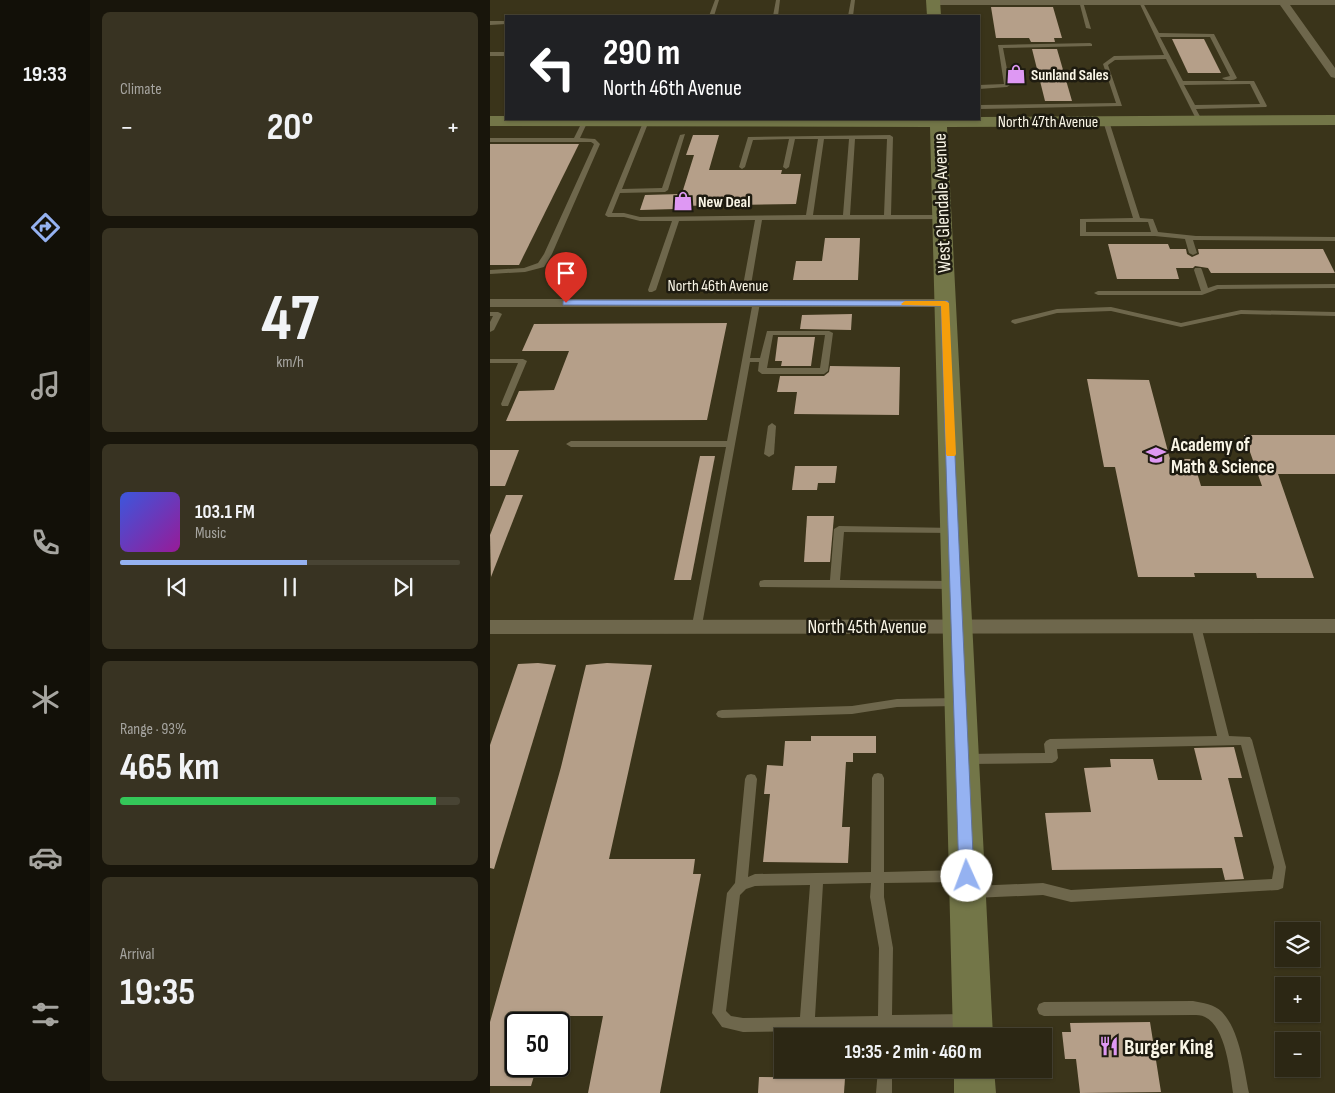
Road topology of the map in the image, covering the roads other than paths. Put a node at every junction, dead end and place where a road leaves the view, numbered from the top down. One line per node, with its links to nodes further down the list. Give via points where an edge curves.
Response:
1 (717, 0): 9 (lane)
2 (778, 0): 10 (lane)
3 (853, 0): 11 (lane)
4 (1081, 1): 5 (street); 8 (street); 14 (lane)
5 (1140, 1): 6 (street, via 1211,4); 15 (lane)
6 (1283, 2): 7 (street); 20 (street)
7 (1335, 2)
8 (933, 6)
9 (711, 15)
10 (774, 15)
11 (851, 15)
12 (490, 23): 13 (lane)
13 (505, 23)
14 (1089, 28)
15 (1157, 35): 19 (lane); 21 (lane, via 1212,35 1234,78)
16 (1090, 46): 22 (lane, via 1000,46 1006,85)
17 (490, 54): 18 (lane)
18 (505, 54)
19 (1168, 57): 21 (lane); 23 (lane, via 1114,58 1106,65 1120,105)
20 (1335, 75)
21 (1179, 80): 24 (lane); 24 (lane, via 1252,82 1264,106)
22 (980, 87)
23 (980, 107)
24 (1196, 114): 26 (main road, North 47th Avenue); 30 (main road, North 47th Avenue)
25 (938, 120): 29 (main road, North 47th Avenue); 30 (main road, North 47th Avenue); 44 (main road, West Glendale Avenue)
26 (1335, 120)
27 (490, 121): 28 (main road, North 47th Avenue)
28 (586, 121): 29 (main road, North 47th Avenue); 36 (lane)
29 (646, 121): 39 (lane)
30 (1106, 121): 46 (lane)
31 (683, 136): 39 (lane, via 665,190)
32 (792, 137): 33 (lane); 37 (lane, via 750,138); 38 (lane)
33 (822, 137): 34 (lane); 41 (lane)
34 (852, 137): 42 (lane); 43 (lane, via 890,137)
35 (490, 140): 36 (lane)
36 (576, 140): 52 (lane, via 593,140 597,144 541,265 525,270)
37 (742, 167)
38 (786, 168)
39 (618, 191): 45 (lane, via 609,215 640,220)
40 (759, 217): 41 (lane); 45 (lane); 55 (lane)
41 (809, 217): 42 (lane)
42 (846, 217): 43 (lane)
43 (887, 217): 44 (lane)
44 (941, 218): 59 (main road, West Glendale Avenue)
45 (676, 220): 54 (lane)
46 (1137, 220): 47 (lane, via 1151,220); 47 (lane, via 1082,220 1083,234)
47 (1156, 234): 48 (lane)
48 (1188, 236): 49 (lane); 50 (lane)
49 (1335, 239)
50 (1193, 253)
51 (1198, 270): 56 (lane)
52 (490, 272)
53 (1335, 286): 56 (lane, via 1217,287)
54 (652, 290)
55 (746, 291)
56 (1205, 292): 57 (lane)
57 (1098, 293)
58 (756, 303): 59 (street, North 46th Avenue); 60 (street, North 46th Avenue); 64 (lane)
59 (945, 303): 72 (main road, West Glendale Avenue)
60 (493, 310): 63 (lane)
61 (1335, 314): 62 (lane, via 1241,312 1181,325 1111,309 1057,310)
62 (1016, 322)
63 (490, 330)
64 (746, 360): 65 (lane); 70 (lane)
65 (764, 360): 65 (lane, via 770,333 829,334 824,371 762,371)
66 (490, 361): 67 (lane, via 523,361)
67 (505, 404)
68 (772, 426): 71 (lane)
69 (571, 444): 70 (lane)
70 (731, 444): 76 (lane)
71 (769, 454)
72 (954, 530): 74 (lane, via 839,529); 75 (main road, West Glendale Avenue)
73 (764, 584): 74 (lane)
74 (835, 584): 75 (lane)
75 (956, 584): 77 (main road, West Glendale Avenue)
76 (696, 625): 77 (street, North 45th Avenue); 80 (street, North 45th Avenue)
77 (957, 626): 78 (street, North 45th Avenue); 81 (main road, West Glendale Avenue)
78 (1196, 626): 79 (street, North 45th Avenue); 83 (lane)
79 (1335, 626)
80 (490, 627)
81 (960, 702): 82 (lane, via 897,703 852,710); 84 (main road, West Glendale Avenue)
82 (722, 714)
83 (1224, 740): 84 (lane, via 1050,744 1052,758); 89 (lane, via 1246,740 1280,867 1278,884 1071,896 1043,889)
84 (963, 759): 89 (main road, West Glendale Avenue)
85 (878, 778): 87 (lane)
86 (751, 779): 90 (lane)
87 (878, 878): 88 (lane); 89 (lane); 94 (lane, via 886,948)
88 (817, 879): 90 (lane, via 755,880); 92 (lane)
89 (967, 884): 95 (main road, West Glendale Avenue)
90 (741, 885): 92 (lane, via 734,893 719,1013 727,1022 743,1026)
91 (1044, 1009): 100 (lane, via 1193,1008 1210,1012 1222,1024 1233,1047)
92 (807, 1025): 93 (lane)
93 (854, 1028)
94 (885, 1028)
95 (973, 1028)
96 (885, 1078): 98 (lane)
97 (974, 1078): 99 (main road)
98 (884, 1093)
99 (975, 1093)
100 (1240, 1093)

